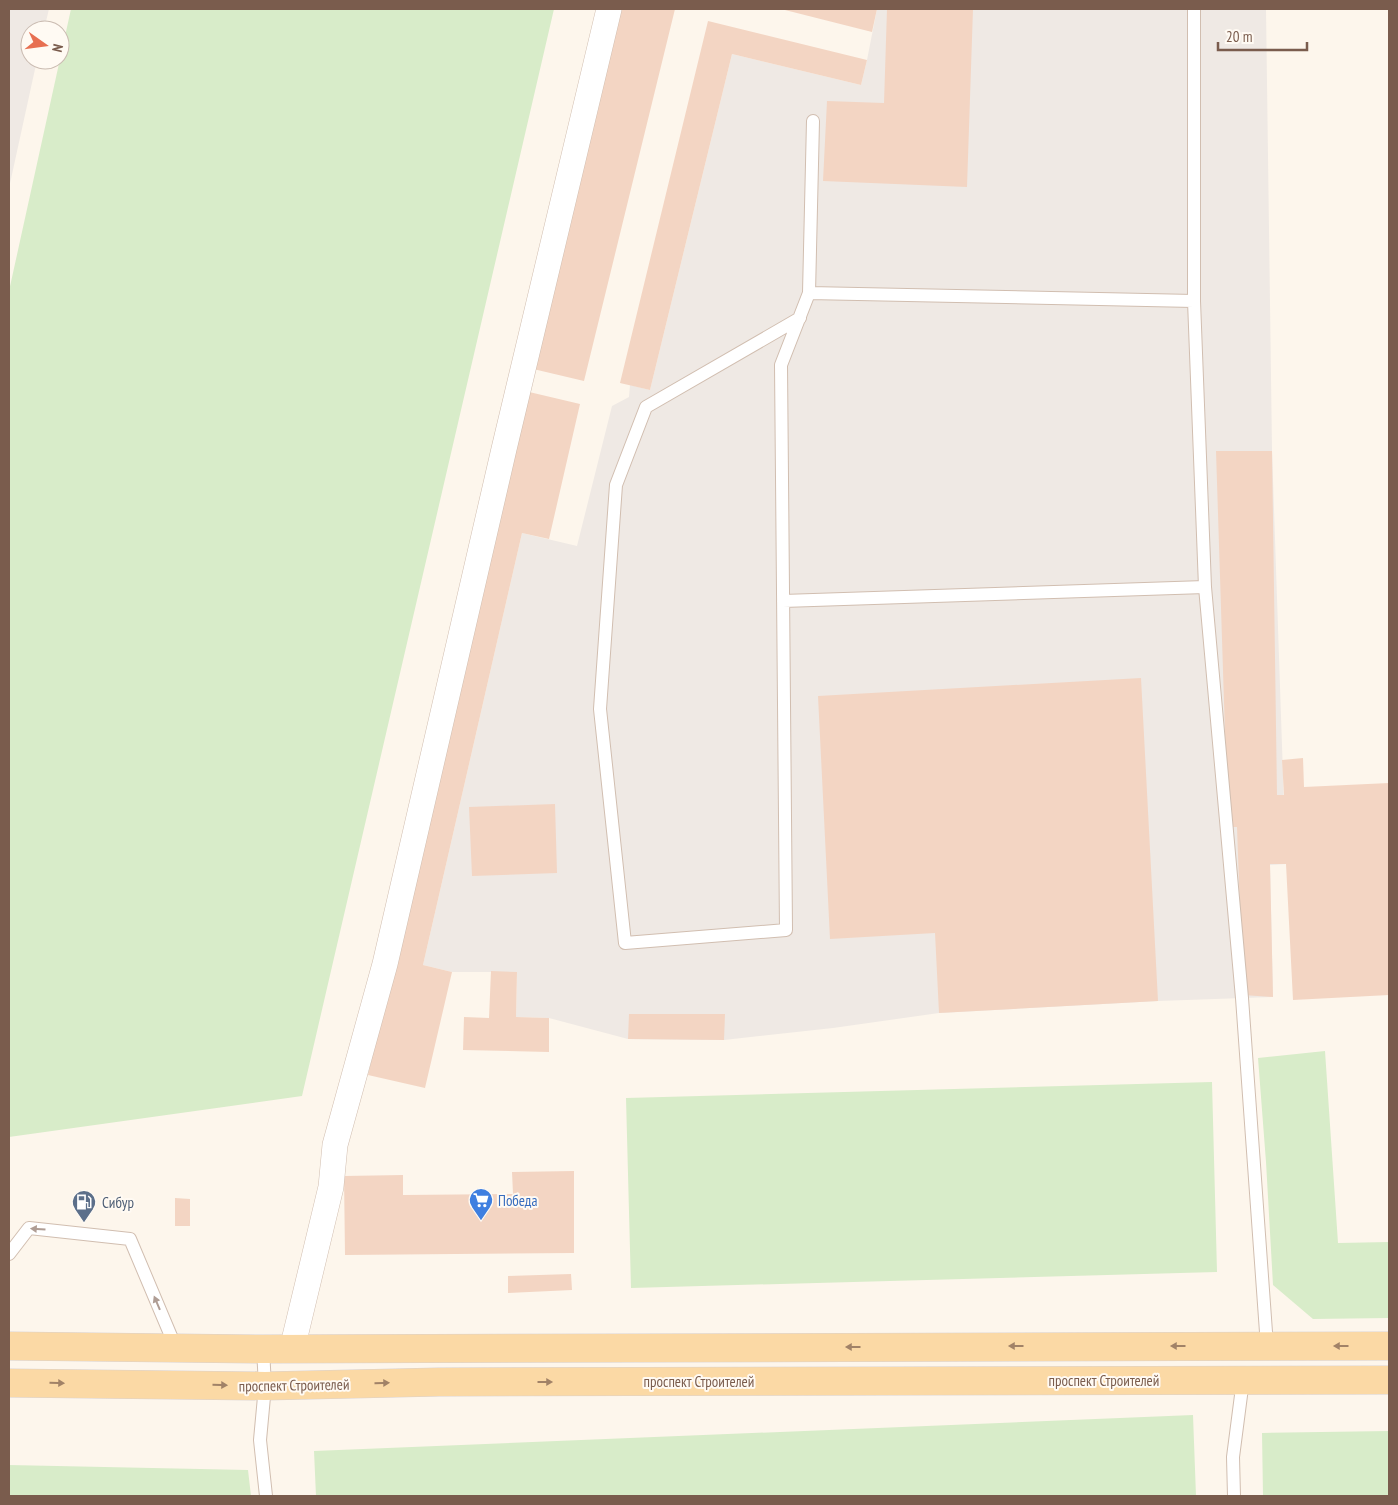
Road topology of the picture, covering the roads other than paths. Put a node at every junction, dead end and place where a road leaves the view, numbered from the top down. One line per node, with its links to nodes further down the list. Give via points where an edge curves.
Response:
1 (609, 9): 14 (street, via 385,964 335,1144 331,1187)
2 (1194, 9): 5 (lane)
3 (813, 121): 4 (lane)
4 (809, 293): 5 (lane); 6 (lane)
5 (1194, 301): 7 (lane)
6 (800, 318): 8 (lane, via 781,365); 8 (lane, via 646,406 616,485 600,708 625,943 786,930)
7 (1205, 587): 8 (lane); 11 (lane, via 1242,998)
8 (783, 601)
9 (9, 1254): 13 (lane, one-way to 9, via 130,1239 29,1228)
10 (9, 1346): 13 (main road)
11 (1267, 1346): 12 (main road, one-way to 11); 14 (main road, one-way to 14)
12 (1389, 1346)
13 (176, 1348): 15 (main road)
14 (292, 1348): 15 (main road)
15 (263, 1349): 19 (lane)
16 (1243, 1380): 17 (main road, проспект Строителей); 19 (main road, проспект Строителей, one-way to 16, via 439,1382); 21 (lane, via 1233,1458)
17 (1389, 1380)
18 (9, 1383): 19 (main road, проспект Строителей, one-way to 19)
19 (265, 1386): 20 (lane, via 260,1440)
20 (266, 1496)
21 (1234, 1496)

